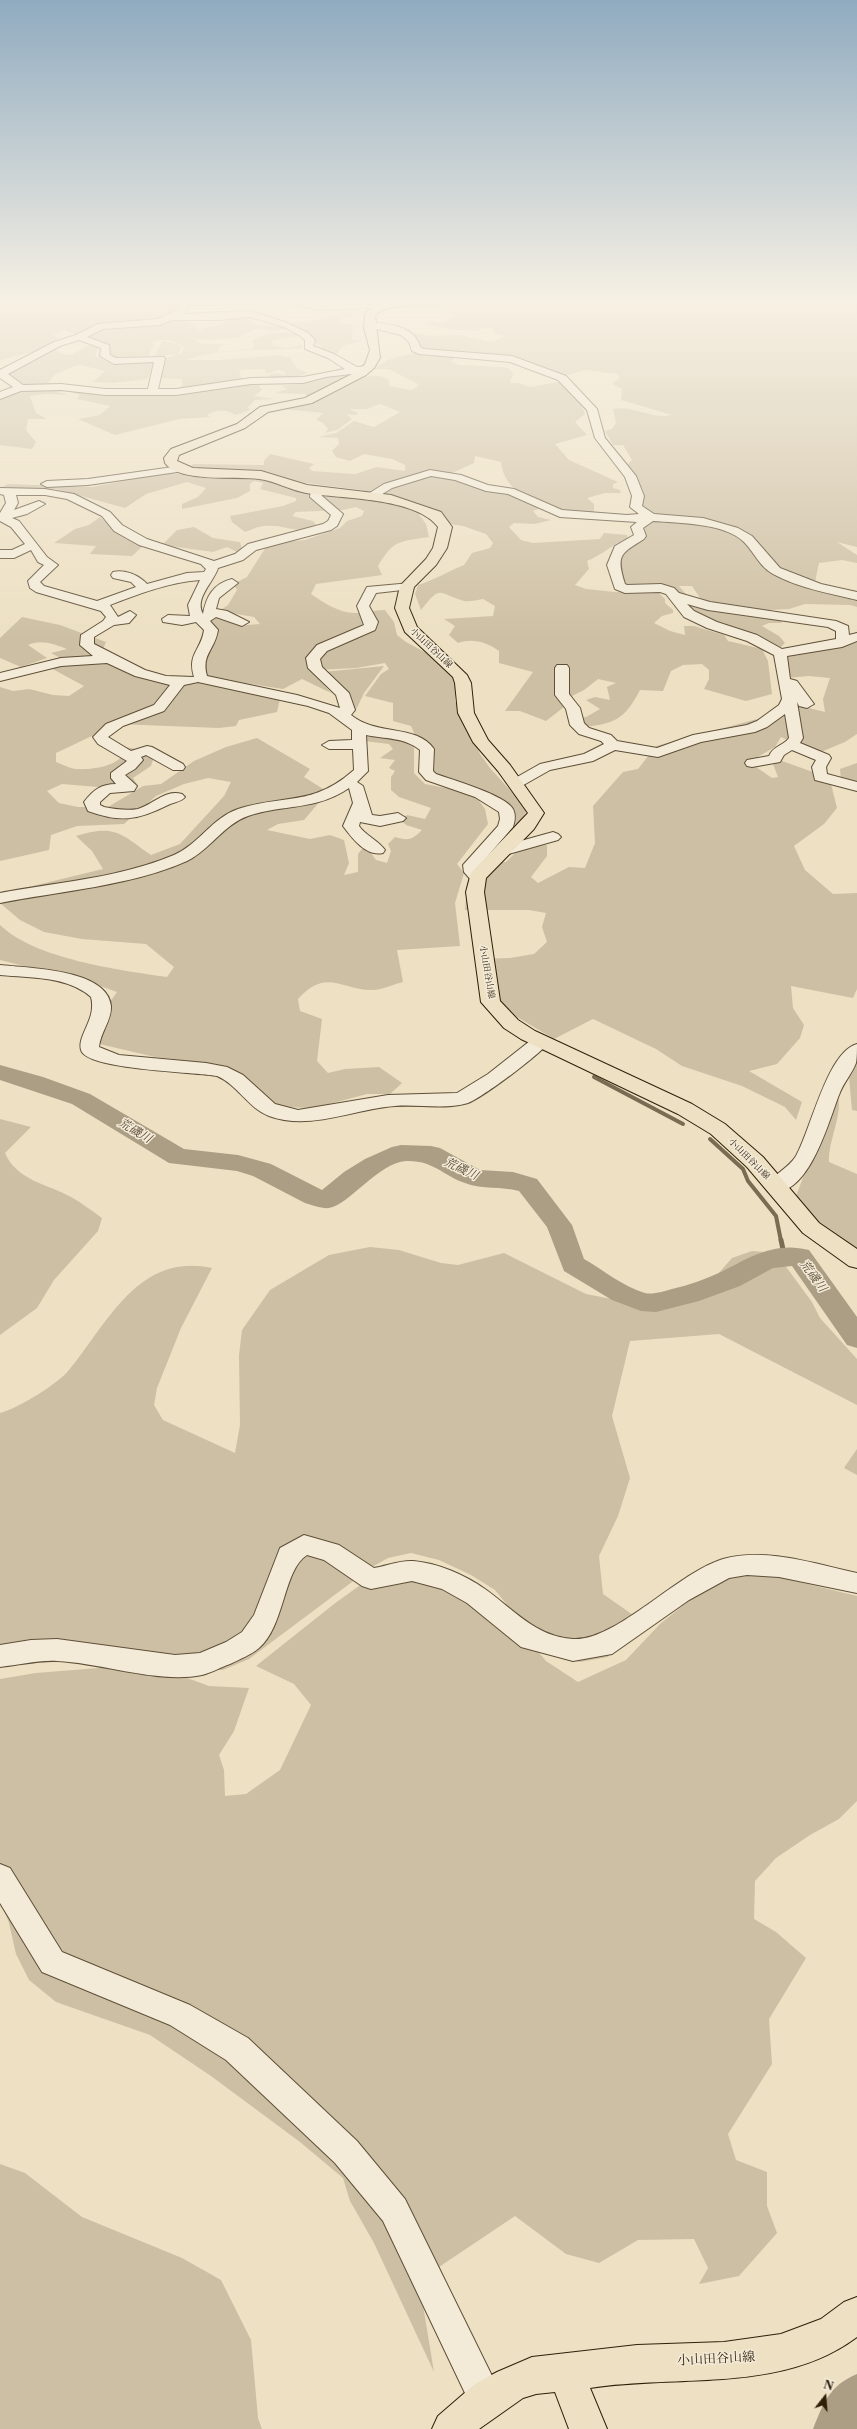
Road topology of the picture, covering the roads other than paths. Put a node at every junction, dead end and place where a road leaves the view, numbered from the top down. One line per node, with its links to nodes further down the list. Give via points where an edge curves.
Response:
1 (256, 414): 3 (main road, via 241,426 171,455 172,465)
2 (594, 414): 10 (street, via 600,438 630,476 638,496 636,507)
3 (180, 469): 4 (street, via 88,482 48,484); 6 (main road, via 200,473 261,475 273,477 294,487)
4 (0, 481)
5 (5, 491): 9 (street, via 12,503); 14 (street, via 45,492 70,496 106,514 118,528 143,542 196,557)
6 (315, 491): 7 (main road); 14 (street, via 316,497 337,514 333,523 327,527 252,547 239,557)
7 (372, 496): 10 (street, via 388,486 430,473 457,478 486,488 510,491 560,513 627,519); 17 (main road, via 403,502 431,512 441,518 445,527 435,558)
8 (39, 504): 9 (street, via 23,512)
9 (4, 516): 11 (street, via 15,524)
10 (651, 517): 19 (street, via 637,527 640,536 635,541 619,549 613,565 618,586 636,590 661,588); 20 (street, via 703,522 734,531 748,539 776,570 817,587)
11 (36, 549): 12 (street); 13 (street); 21 (street, via 45,563 52,565 34,581 34,585 45,592)
12 (0, 554)
13 (61, 554)
14 (211, 571): 18 (street); 23 (street, via 195,600 194,610)
15 (117, 575): 18 (street, via 138,576)
16 (232, 583): 23 (street, via 214,596)
17 (407, 586): 39 (street, via 371,590 363,606 371,622 370,627 322,648 313,658 316,668 342,694 348,710); 50 (main road, 小山田谷山線, via 402,608 410,629 459,675 463,683 466,713 481,742)
18 (144, 588): 21 (street)
19 (675, 596): 28 (street, via 708,606 817,621); 30 (street, via 690,614 712,625 752,638)
20 (857, 596)
21 (98, 605): 26 (street, via 110,613)
22 (130, 615): 26 (street, via 124,620)
23 (203, 616): 24 (street, via 182,620); 27 (street); 34 (street, via 211,630 211,639 198,653)
24 (168, 619)
25 (834, 619): 28 (street)
26 (112, 621): 31 (street, via 92,632 86,640 92,650)
27 (242, 622)
28 (842, 636): 29 (street); 30 (street, via 792,643)
29 (857, 637)
30 (780, 652): 35 (street)
31 (109, 659): 33 (street, via 54,663); 36 (street, via 142,673)
32 (562, 668): 43 (street, via 562,695 573,708 577,724 584,731 606,738)
33 (0, 677)
34 (201, 680): 36 (street); 39 (street, via 332,704)
35 (784, 681): 37 (street); 38 (street, via 792,684 804,703)
36 (179, 682): 45 (street, via 164,704 110,727 100,737)
37 (789, 700): 43 (street, via 785,707 762,724 750,729 698,738 666,751 658,753); 44 (street, via 796,738)
38 (808, 704)
39 (342, 717): 40 (street)
40 (358, 728): 42 (street); 59 (street, via 420,741 427,749 426,772 431,777 480,794 506,810 508,819 505,827 471,865 472,872)
41 (329, 744): 42 (street)
42 (358, 744): 48 (street)
43 (612, 745): 50 (street, via 604,752 585,760 546,767)
44 (791, 746): 46 (street, via 778,752 775,759); 51 (street, via 824,758 819,767 820,777)
45 (130, 756): 47 (street, via 147,750); 52 (street, via 136,760 134,763 118,773 118,778 130,786 129,788 100,790 92,802 93,808 111,813 145,811 156,804)
46 (752, 763)
47 (178, 766)
48 (357, 778): 49 (street); 53 (street); 54 (street); 60 (street, via 331,793 307,802 235,816 194,850 180,858 140,870)
49 (375, 780)
50 (515, 784): 58 (main road, 小山田谷山線, via 536,813)
51 (857, 787)
52 (177, 798)
53 (337, 802)
54 (360, 804): 55 (street, via 365,818 380,822); 57 (street, via 346,835)
55 (398, 818)
56 (552, 837): 58 (street)
57 (372, 847)
58 (505, 850): 59 (main road, 小山田谷山線)
59 (477, 877): 62 (main road, 小山田谷山線, via 475,892 491,1002 512,1024)
60 (0, 898)
61 (0, 970): 62 (street, via 70,979 94,989 101,998 102,1006 90,1040 90,1050 98,1055 116,1060 222,1071 239,1080 265,1106 294,1116 314,1115 381,1102 430,1098 459,1100)
62 (541, 1041): 64 (main road, 小山田谷山線, via 700,1117 734,1143)
63 (857, 1050): 64 (street, via 832,1088 802,1163 791,1177)
64 (776, 1186): 65 (main road, 小山田谷山線, via 810,1228)
65 (857, 1260)
66 (857, 1583): 67 (street, via 779,1567 747,1565 724,1569 680,1593 603,1646 573,1650 530,1639 476,1596 448,1580 412,1571 371,1579 330,1552 304,1545 288,1555 265,1620 251,1640 202,1664 174,1666 57,1650 31,1650)
67 (0, 1656)
68 (0, 1877): 71 (street, via 52,1962 180,2015 237,2049 346,2152 394,2210)
69 (857, 2315): 70 (main road, 小山田谷山線, via 842,2328 824,2338 798,2348 759,2357 601,2366)
70 (566, 2373): 71 (main road, 小山田谷山線, via 532,2376 508,2386); 73 (main road)
71 (486, 2400): 72 (main road, 小山田谷山線)
72 (451, 2429)
73 (588, 2429)

